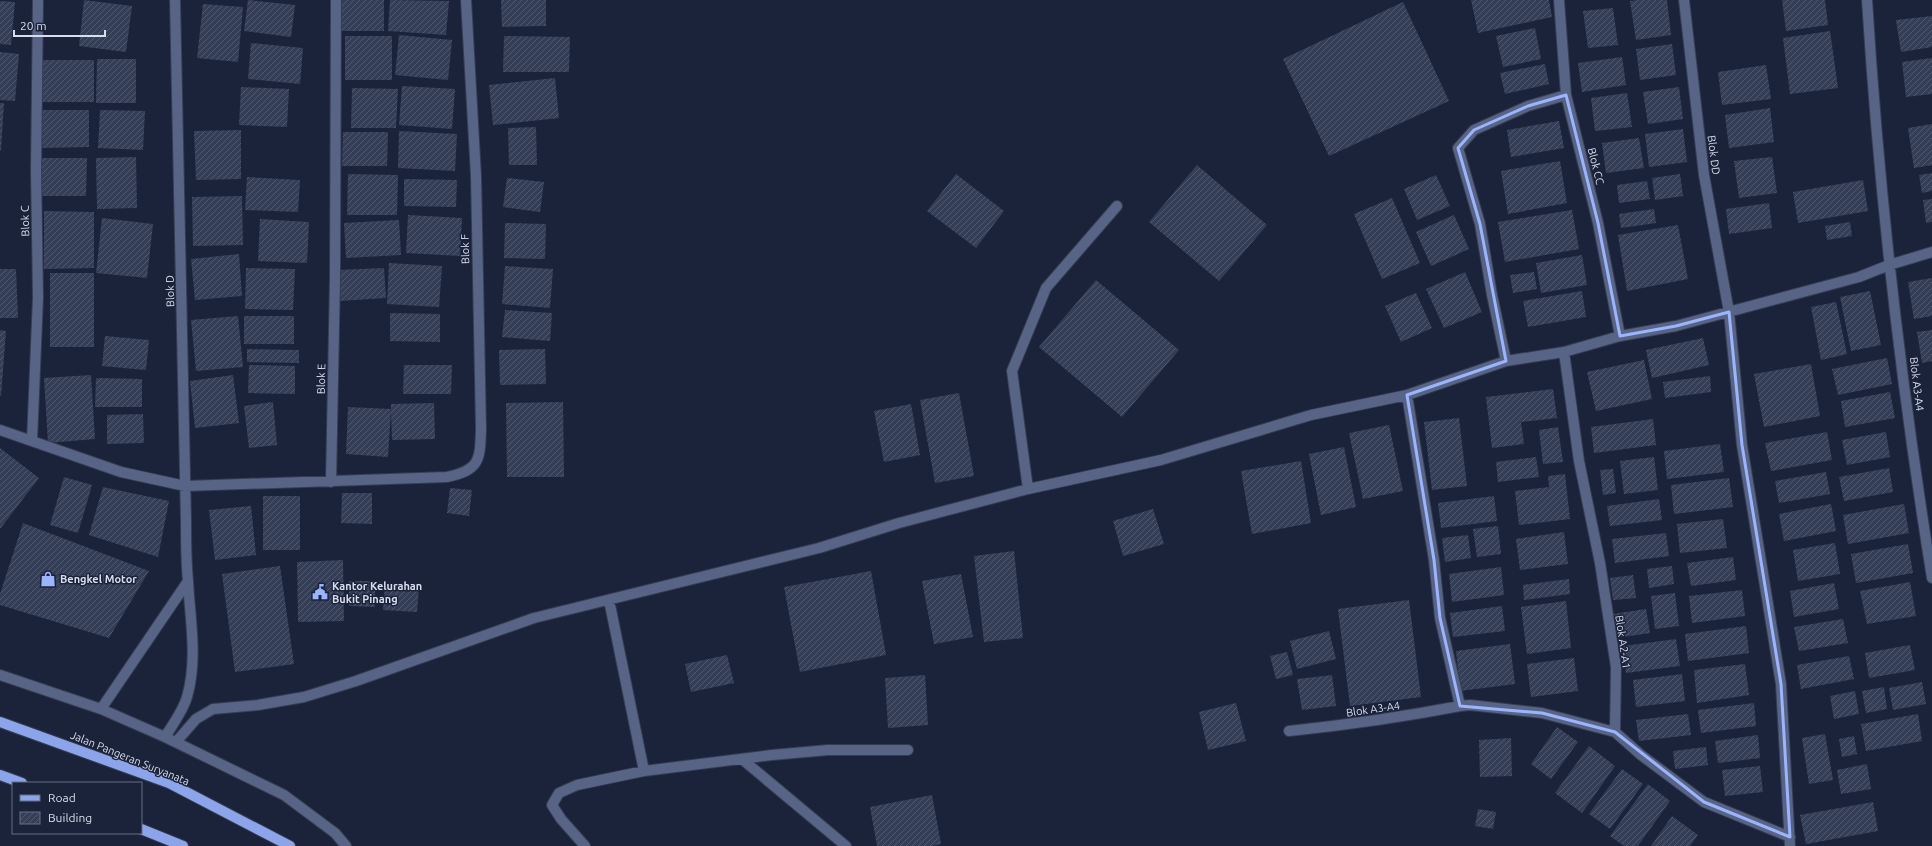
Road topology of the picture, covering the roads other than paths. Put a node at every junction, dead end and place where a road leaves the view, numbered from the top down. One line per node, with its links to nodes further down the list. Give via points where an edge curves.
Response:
1 (38, 0): 18 (street, Blok C, via 38,296)
2 (175, 0): 20 (street, Blok D)
3 (336, 0): 19 (street, Blok E)
4 (466, 0): 19 (street, Blok F, via 476,176 480,454 477,464 470,470 447,477)
5 (1559, 0): 8 (street, Blok CC)
6 (1684, 0): 12 (street, Blok DD, via 1704,175)
7 (1867, 0): 11 (street, Blok A3-A4)
8 (1566, 95): 13 (street, Blok CC, via 1598,223); 15 (street, via 1528,106 1474,130 1458,148 1480,224)
9 (1117, 206): 21 (street, via 1046,288 1012,371)
10 (1932, 252): 11 (street)
11 (1889, 265): 12 (street, via 1859,277); 22 (street, Blok A3-A4)
12 (1729, 312): 13 (street, via 1676,326); 39 (street, Blok DD, via 1742,445 1781,684)
13 (1620, 336): 14 (street)
14 (1564, 352): 15 (street); 30 (street, Blok A2-A1, via 1579,461 1600,563 1616,666)
15 (1506, 361): 16 (street)
16 (1407, 395): 21 (street, via 1311,415 1161,460); 26 (street, via 1434,560 1440,618)
17 (0, 430): 18 (street, Blok F)
18 (32, 441): 20 (street, Blok F, via 120,472)
19 (331, 482): 20 (street, Blok F)
20 (185, 486): 23 (street, Blok D)
21 (1028, 489): 24 (street, via 899,523 819,548)
22 (1932, 578)
23 (188, 580): 27 (street); 31 (street, Blok D, via 193,633 191,672 185,703)
24 (609, 600): 32 (street, via 534,618 304,697 213,709 196,719); 35 (street)
25 (0, 675): 27 (street)
26 (1460, 706): 29 (street, Blok A3-A4, via 1393,718); 30 (street, Blok A3-A4, via 1542,713)
27 (102, 709): 31 (street)
28 (0, 722): 41 (main road, Jalan Pangeran Suryanata, via 169,783)
29 (1289, 731)
30 (1615, 732): 39 (street, via 1641,755 1704,802)
31 (165, 737): 32 (street)
32 (176, 742): 42 (street, via 284,795 335,833)
33 (908, 750): 34 (street, via 828,750 772,754)
34 (743, 760): 35 (street); 44 (street)
35 (644, 772): 43 (street, via 577,785 559,793 552,805)
36 (0, 774): 37 (main road)
37 (20, 782)
38 (142, 828): 40 (main road)
39 (1790, 842)
40 (183, 846)
41 (290, 846)
42 (346, 846)
43 (585, 846)
44 (846, 846)

